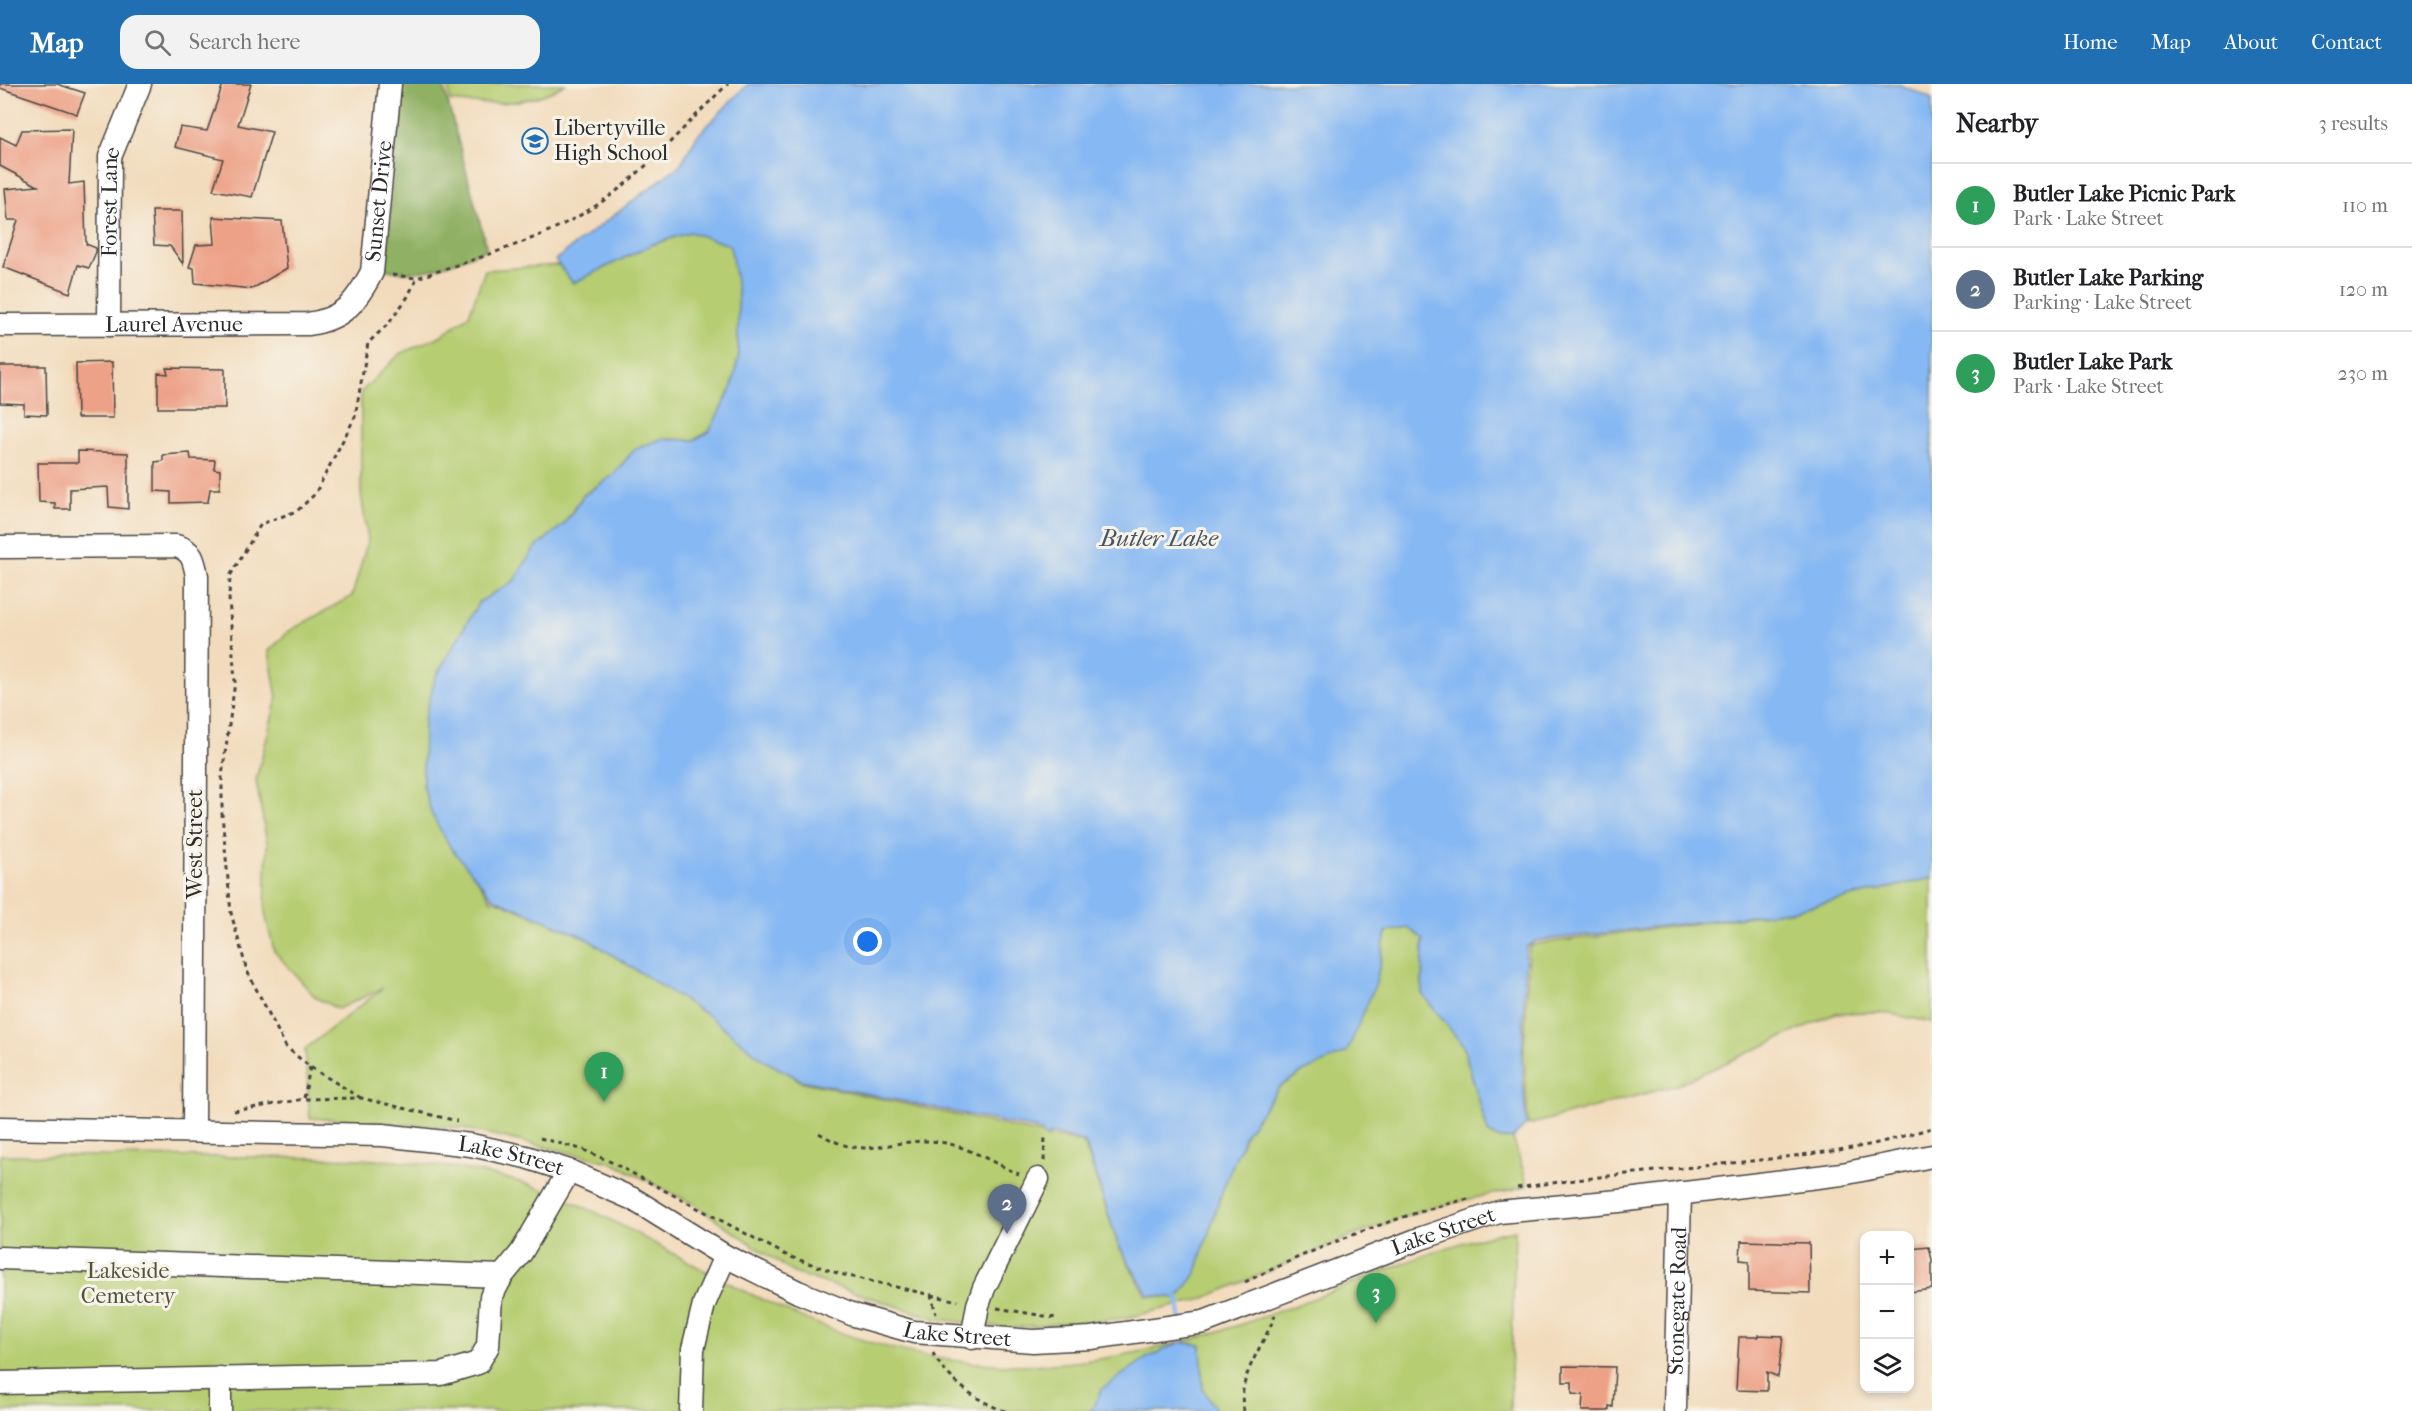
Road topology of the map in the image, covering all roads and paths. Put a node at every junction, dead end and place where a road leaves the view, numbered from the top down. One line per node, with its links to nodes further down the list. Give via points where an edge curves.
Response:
1 (140, 84): 7 (street, Forest Lane, via 110,157)
2 (390, 84): 4 (street, Sunset Drive)
3 (728, 84): 5 (path, via 668,144 596,205 561,226)
4 (372, 272): 5 (path); 6 (street, Sunset Drive)
5 (417, 278): 10 (path, via 389,323 368,343 355,417 315,494 297,511 261,524 230,576 235,682 222,776 222,814 231,913 247,971 286,1047)
6 (346, 310): 7 (street, Laurel Avenue, via 327,321 308,324)
7 (109, 325): 8 (street, Laurel Avenue)
8 (0, 326)
9 (0, 547): 14 (street, West Street, via 176,546 186,549 194,558)
10 (310, 1067): 11 (path); 12 (path)
11 (361, 1098)
12 (304, 1099)
13 (0, 1128): 14 (street, Lake Street)
14 (194, 1131): 17 (street, Lake Street, via 383,1135 460,1143)
15 (819, 1133): 18 (path, via 858,1149 927,1141 950,1144)
16 (1932, 1156): 19 (street, Lake Street, via 1842,1174)
17 (569, 1171): 20 (street, Lake Street, via 633,1199); 23 (street, via 521,1253)
18 (1038, 1179): 26 (street)
19 (1680, 1193): 25 (street, Lake Street, via 1499,1212); 36 (street, Stonegate Road)
20 (726, 1256): 28 (street, Lake Street, via 854,1315 914,1332); 33 (street, via 704,1304 693,1349)
21 (0, 1258): 23 (street)
22 (1266, 1271): 25 (path)
23 (502, 1276): 30 (street, via 491,1298 488,1346 478,1364 462,1370 441,1374)
24 (931, 1295): 26 (path)
25 (1272, 1296): 28 (street, Lake Street, via 1204,1322 1143,1331 1033,1341); 35 (path, via 1278,1306 1248,1377 1241,1399)
26 (978, 1305): 27 (path); 28 (street)
27 (1061, 1319)
28 (972, 1338)
29 (933, 1353): 34 (path, via 959,1383)
30 (220, 1378): 31 (street); 32 (street)
31 (0, 1383)
32 (220, 1411)
33 (691, 1411)
34 (1005, 1411)
35 (1244, 1411)
36 (1675, 1411)

